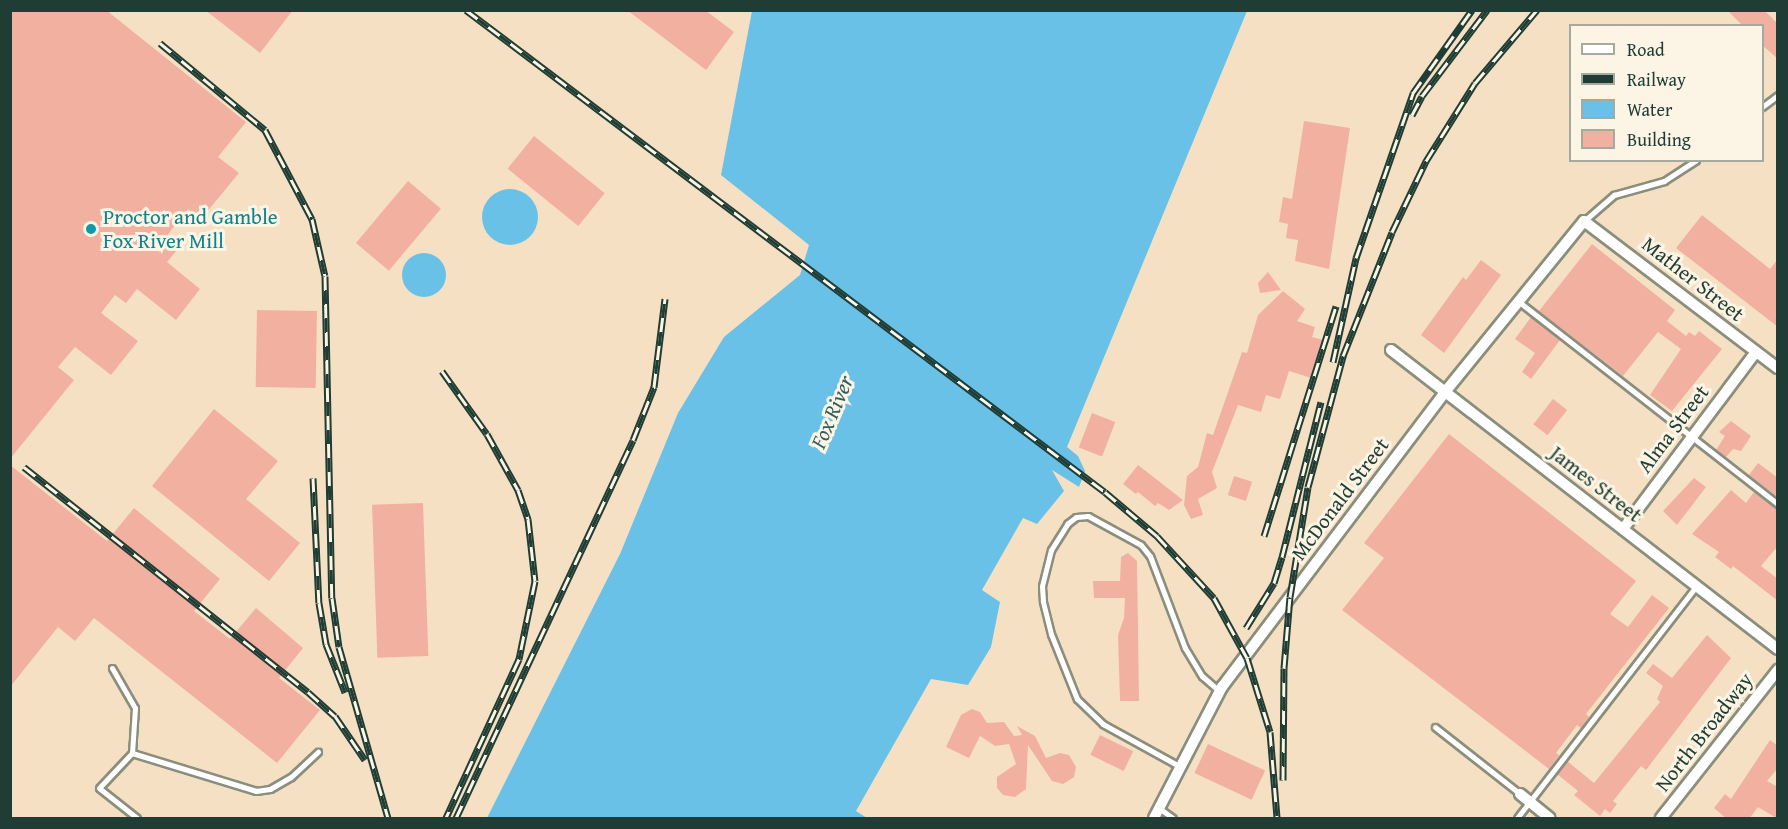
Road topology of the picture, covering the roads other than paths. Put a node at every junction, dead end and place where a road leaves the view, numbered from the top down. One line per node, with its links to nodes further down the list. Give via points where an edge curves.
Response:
1 (1778, 95): 2 (lane)
2 (1764, 106)
3 (1693, 162): 4 (lane, via 1664,180 1614,195)
4 (1584, 221): 5 (street, McDonald Street); 7 (street, Mather Street)
5 (1517, 300): 9 (street, McDonald Street); 10 (lane)
6 (1391, 350): 9 (street, James Street)
7 (1756, 352): 8 (street, Mather Street); 10 (street, Alma Street)
8 (1778, 368)
9 (1445, 392): 12 (street, James Street); 17 (street, McDonald Street)
10 (1691, 437): 11 (lane); 12 (street, Alma Street)
11 (1778, 504)
12 (1623, 529): 13 (street, James Street)
13 (1696, 586): 14 (street, James Street); 23 (lane)
14 (1778, 649)
15 (112, 668): 20 (lane, via 135,708)
16 (1778, 670): 30 (street, North Broadway)
17 (1219, 691): 21 (street, McDonald Street); 21 (lane, via 1202,676 1185,648 1150,556 1141,545 1088,516 1076,517 1067,524 1051,550 1042,586 1048,626 1077,699 1103,724)
18 (1435, 727): 22 (lane)
19 (318, 752): 20 (lane, via 291,777 270,789 256,791)
20 (132, 753): 25 (lane, via 99,788)
21 (1179, 766): 24 (street, McDonald Street)
22 (1520, 794): 23 (street)
23 (1529, 802): 28 (lane); 29 (street)
24 (1159, 808): 26 (street, McDonald Street); 27 (lane)
25 (137, 819)
26 (1154, 819)
27 (1173, 819)
28 (1516, 819)
29 (1550, 819)
30 (1661, 819)

